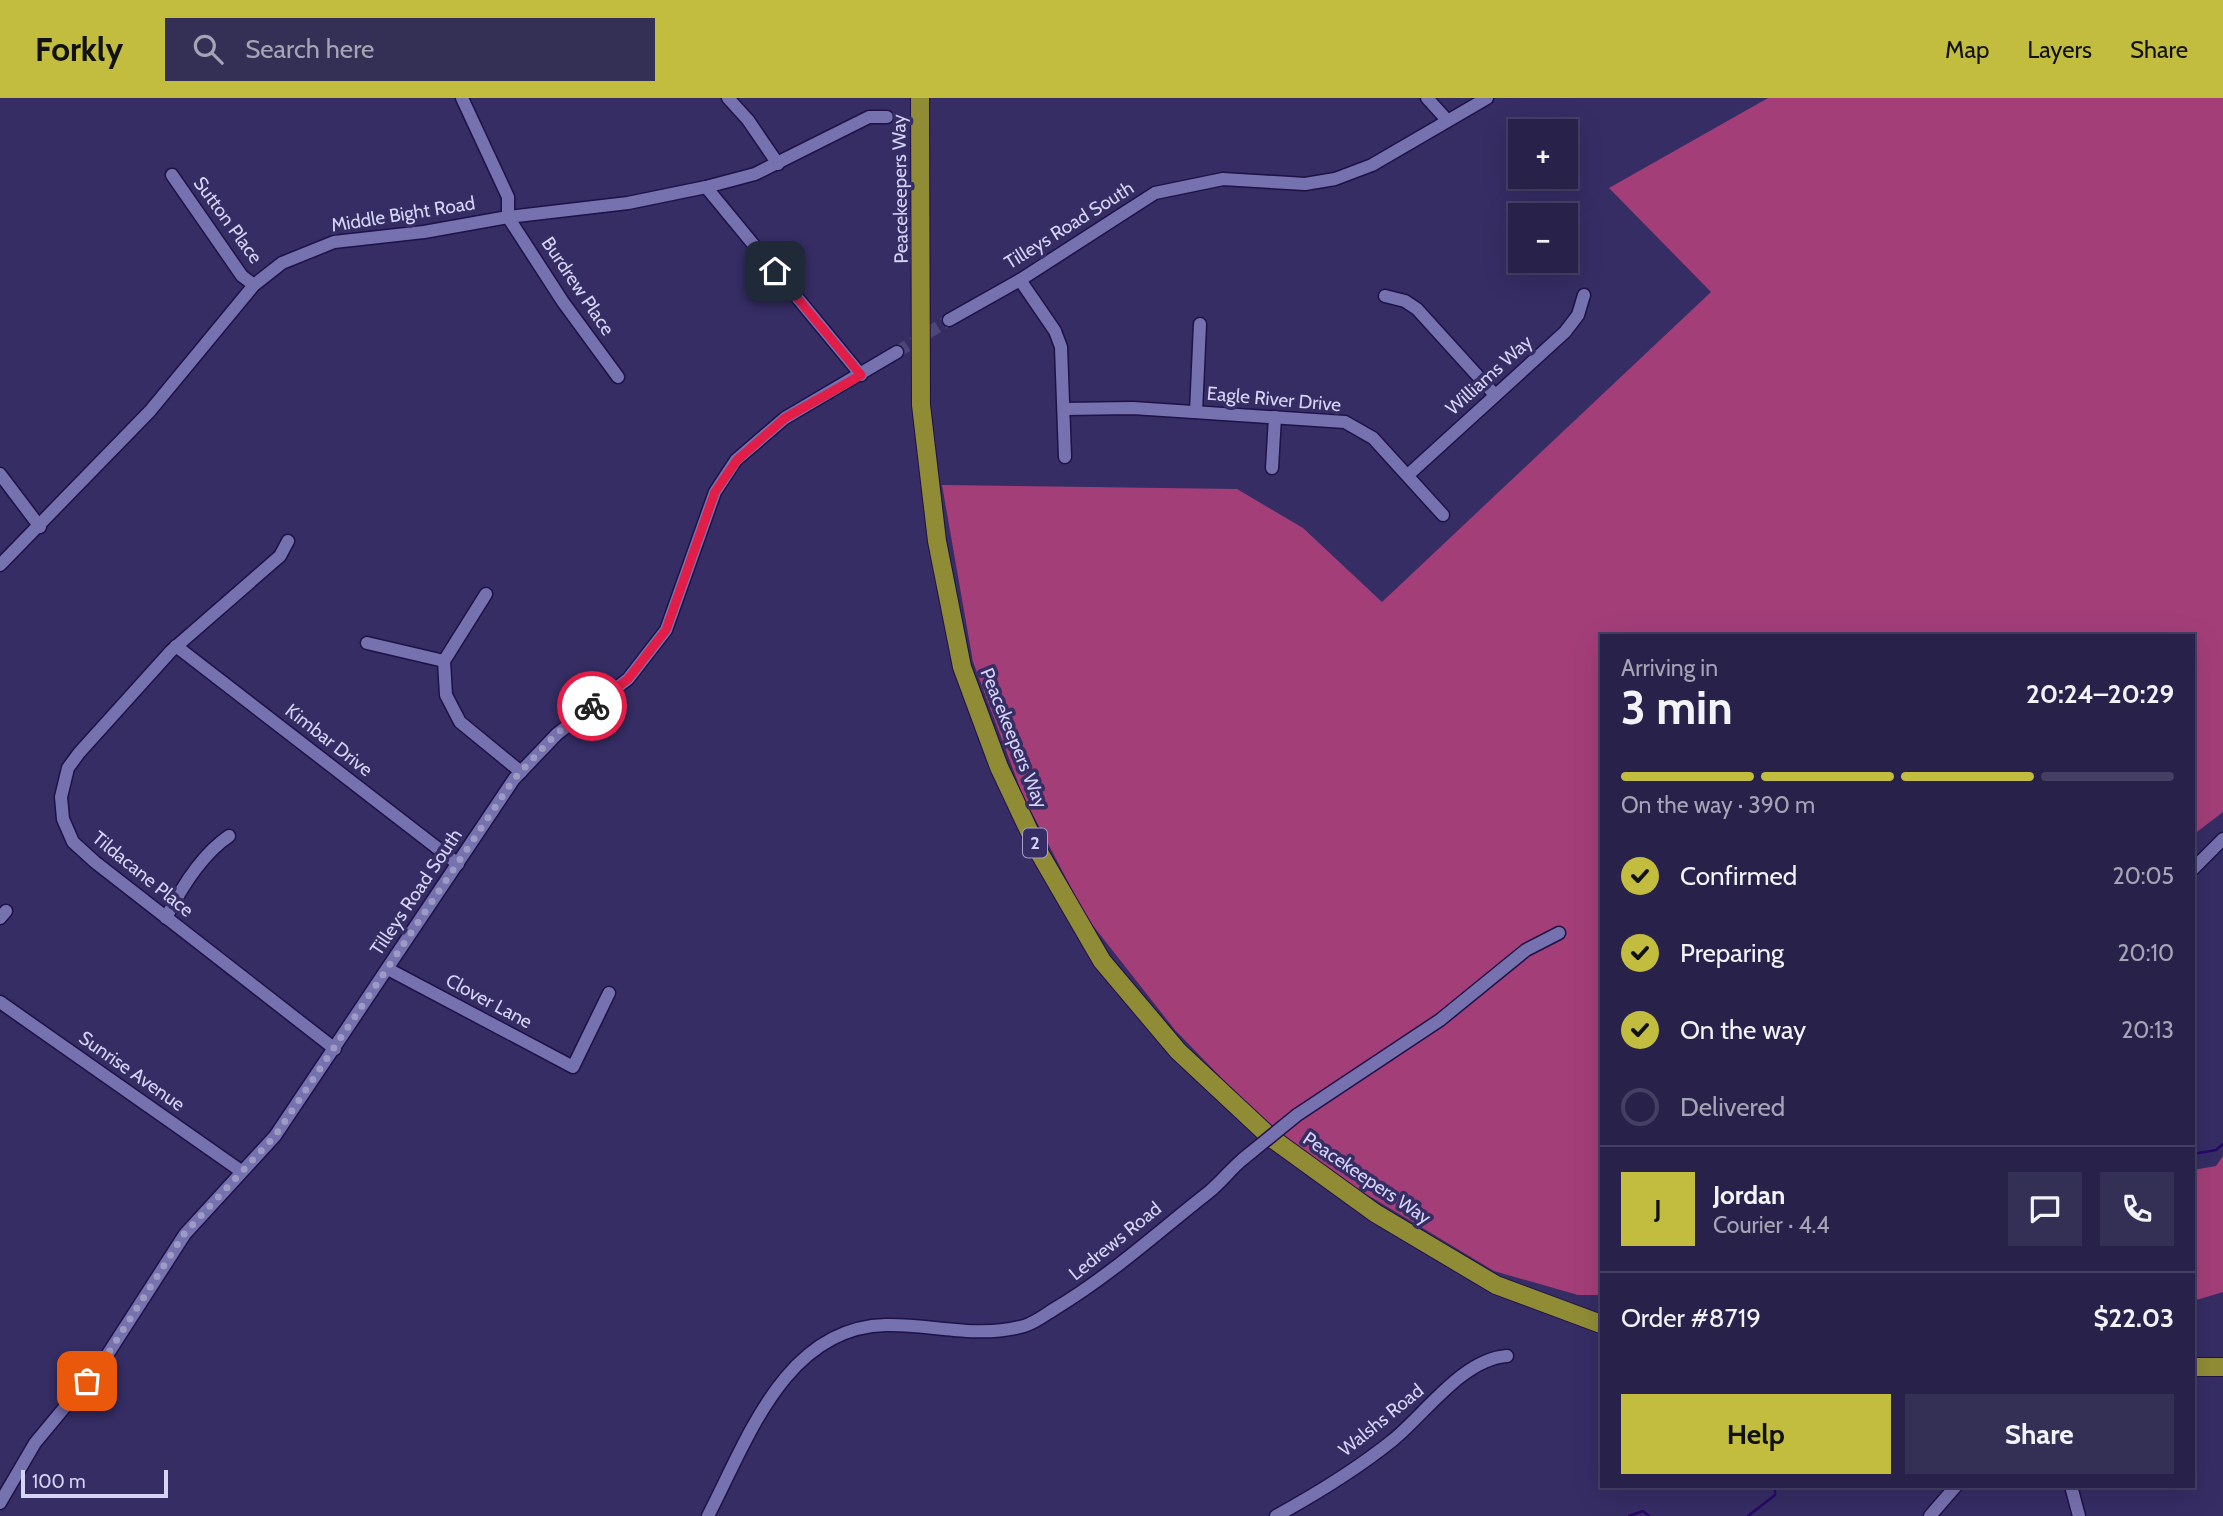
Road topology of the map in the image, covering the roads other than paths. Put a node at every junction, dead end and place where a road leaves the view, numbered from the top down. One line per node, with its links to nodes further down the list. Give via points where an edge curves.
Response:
1 (462, 98): 11 (street, via 508,197)
2 (728, 98): 8 (street)
3 (920, 98): 49 (highway, Peacekeepers Way / 2, via 921,405 937,541 962,667 999,767 1040,854 1102,961 1178,1051 1269,1137 1375,1213 1496,1285)
4 (1427, 98): 7 (street)
5 (1487, 98): 7 (street, Tilleys Road South)
6 (887, 117): 8 (street, Middle Bight Road, via 869,117)
7 (1447, 120): 12 (street, Tilleys Road South, via 1372,165 1335,179 1305,184 1223,179 1155,193)
8 (778, 164): 10 (street, Middle Bight Road)
9 (172, 175): 13 (street, Sutton Place, via 242,276)
10 (706, 187): 11 (street, Middle Bight Road, via 628,203); 19 (street)
11 (508, 217): 13 (street, Middle Bight Road, via 334,242 282,262); 20 (street, Burdrew Place)
12 (1020, 279): 16 (street, Tilleys Road South); 22 (street, via 1059,339)
13 (254, 285): 30 (street, Middle Bight Road, via 150,411)
14 (1584, 295): 21 (street, Williams Way, via 1570,326)
15 (1385, 296): 21 (street, via 1417,309)
16 (949, 320)
17 (1200, 324): 23 (street)
18 (897, 352): 19 (street, Tilleys Road South)
19 (861, 375): 37 (street, Tilleys Road South, via 785,418 737,460 715,492 666,630 628,679 556,734)
20 (618, 377)
21 (1495, 395): 28 (street, Williams Way)
22 (1064, 409): 23 (street, Eagle River Drive); 25 (street)
23 (1196, 412): 24 (street, Eagle River Drive)
24 (1275, 416): 26 (street); 28 (street, Eagle River Drive, via 1333,420 1356,427)
25 (1065, 457)
26 (1272, 468)
27 (0, 474): 30 (street)
28 (1408, 475): 29 (street, Eagle River Drive)
29 (1443, 515)
30 (40, 527): 32 (street, Middle Bight Road)
31 (288, 541): 35 (street, Tildacane Place, via 280,556)
32 (0, 565)
33 (486, 594): 36 (street)
34 (367, 642): 36 (street)
35 (176, 646): 40 (street, Kimbar Drive); 42 (street, Tildacane Place, via 79,753 65,776 61,797 63,819 74,842)
36 (444, 661): 37 (street, via 446,695 460,722)
37 (521, 772): 40 (street, Tilleys Road South)
38 (229, 836): 42 (street, via 215,845)
39 (2223, 839): 41 (street)
40 (458, 864): 44 (street, Tilleys Road South)
41 (2195, 867)
42 (166, 918): 47 (street, Tildacane Place)
43 (1559, 933): 56 (street, Ledrews Road, bridge, via 1526,950 1440,1020 1297,1115 1087,1289 1026,1326 983,1333 887,1325 861,1327 829,1339 803,1357 774,1390)
44 (388, 969): 45 (street, Clover Lane, via 573,1067); 47 (street, Tilleys Road South)
45 (609, 993)
46 (0, 1002): 48 (street, Sunrise Avenue)
47 (335, 1049): 48 (street, Tilleys Road South, via 275,1136)
48 (241, 1171): 55 (street, Tilleys Road South, via 184,1234 104,1360 35,1443)
49 (1600, 1324)
50 (1507, 1356): 57 (street, Walshs Road, via 1472,1368 1393,1440)
51 (2195, 1367): 52 (highway)
52 (2223, 1367)
53 (1954, 1488): 58 (street)
54 (2072, 1488): 59 (street)
55 (0, 1503)
56 (708, 1516)
57 (1276, 1516)
58 (1930, 1516)
59 (2079, 1516)

